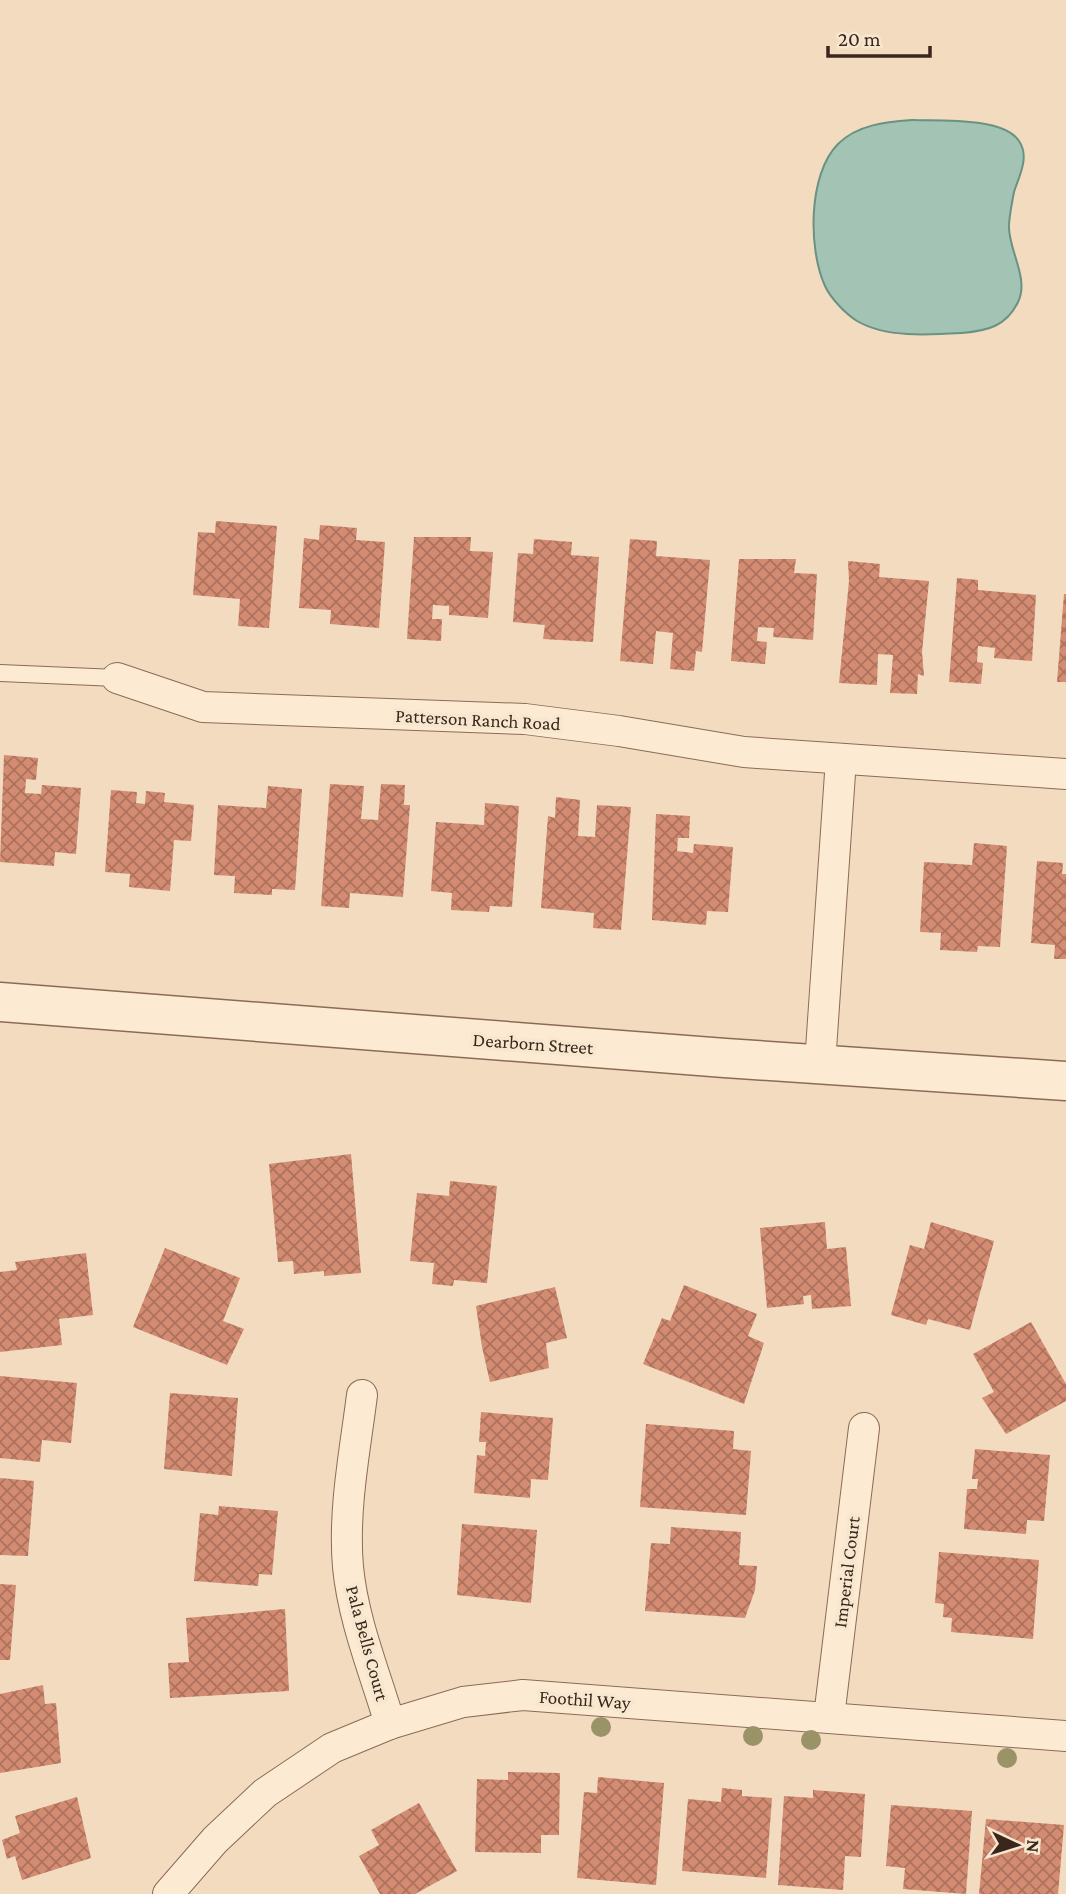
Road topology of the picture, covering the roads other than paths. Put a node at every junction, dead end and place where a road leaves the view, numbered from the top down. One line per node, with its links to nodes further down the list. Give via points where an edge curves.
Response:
1 (0, 673): 2 (lane)
2 (117, 678): 3 (street, Patterson Ranch Road, via 203,707 525,719 744,752)
3 (841, 759): 4 (street, Patterson Ranch Road); 6 (street)
4 (1066, 774)
5 (0, 1002): 6 (street, Dearborn Street)
6 (820, 1064): 7 (street, Dearborn Street)
7 (1066, 1081)
8 (362, 1395): 11 (street, Pala Bells Court, via 346,1525 349,1569)
9 (864, 1428): 10 (street, Imperial Court)
10 (829, 1717): 11 (street, Foothil Way, via 523,1695 463,1702); 12 (street, Foothil Way)
11 (390, 1724): 13 (street, Foothil Way, via 331,1748 265,1793 215,1840)
12 (1066, 1736)
13 (168, 1894)

